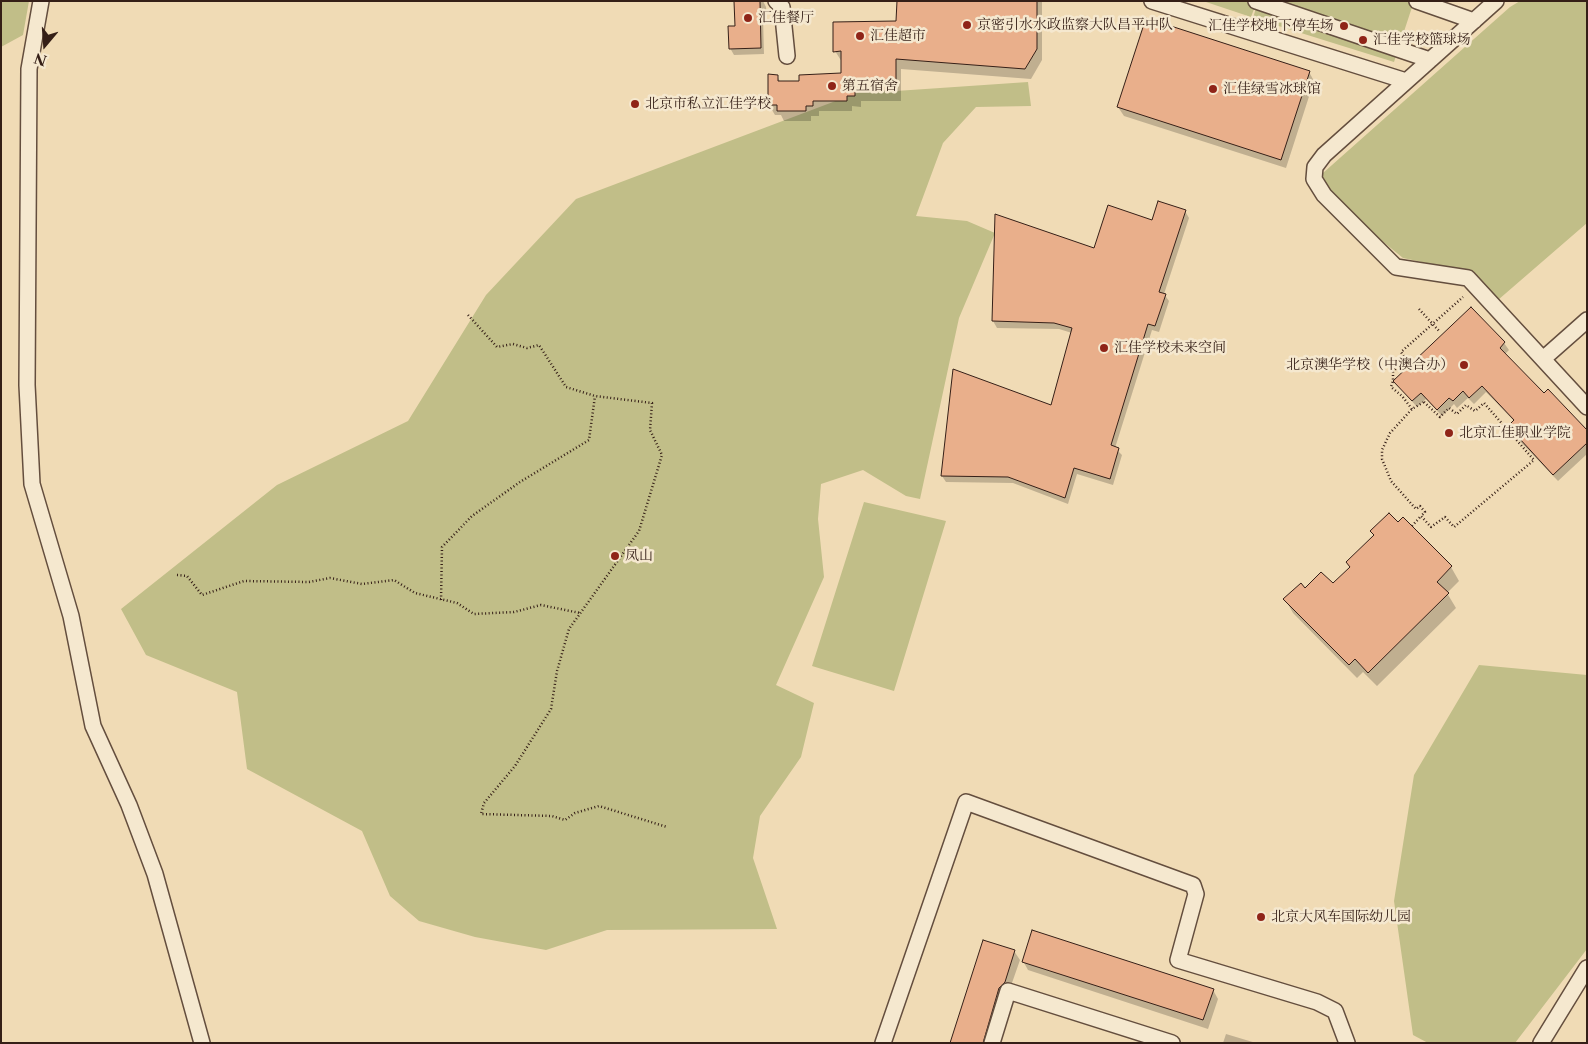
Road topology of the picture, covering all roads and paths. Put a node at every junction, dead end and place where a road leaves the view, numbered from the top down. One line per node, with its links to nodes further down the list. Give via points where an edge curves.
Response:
1 (41, 1): 28 (street, via 29,69 27,385 32,484 71,616 93,726 129,805 155,874)
2 (776, 1): 8 (street, via 782,7)
3 (1152, 1): 10 (street)
4 (1256, 1): 9 (street)
5 (1496, 1): 7 (street)
6 (1418, 2): 7 (street)
7 (1474, 21): 9 (street)
8 (787, 56)
9 (1430, 60): 10 (street)
10 (1406, 82): 17 (street, via 1324,155 1315,167 1314,178 1324,195 1396,267 1468,278)
11 (1463, 297): 15 (path)
12 (1419, 309): 15 (path)
13 (468, 315): 18 (path, via 497,347 539,345 566,387)
14 (1587, 320): 17 (street)
15 (1432, 324): 16 (path); 20 (path, via 1401,352 1405,358 1393,372 1391,387)
16 (1440, 332)
17 (1543, 359): 19 (street)
18 (595, 396): 24 (path, via 590,440 520,482 480,511 442,547); 25 (path, via 652,403 650,430 662,455 639,531)
19 (1587, 407)
20 (1412, 409): 21 (path, via 1385,441 1382,459 1391,481 1416,509 1420,506 1425,512); 21 (path, via 1424,402 1440,417 1449,408 1457,414 1466,405 1475,411 1484,403 1534,460 1454,527 1445,516 1431,527)
21 (1421, 516): 22 (path)
22 (1412, 526)
23 (177, 575): 25 (path, via 187,576 202,595 244,580 309,582 330,578 362,584 394,580 415,593 457,603 474,614 514,612 540,605)
24 (441, 600)
25 (580, 614): 26 (path, via 569,629 550,709 515,766 484,802 481,814 552,816 565,820 575,813 599,806)
26 (667, 827)
27 (1587, 968): 33 (street)
28 (202, 1043)
29 (883, 1043): 32 (street, via 966,802 1193,885 1196,894 1178,960 1317,1002 1335,1011)
30 (992, 1043): 31 (street, via 1008,991)
31 (1172, 1043)
32 (1347, 1043)
33 (1541, 1043)

